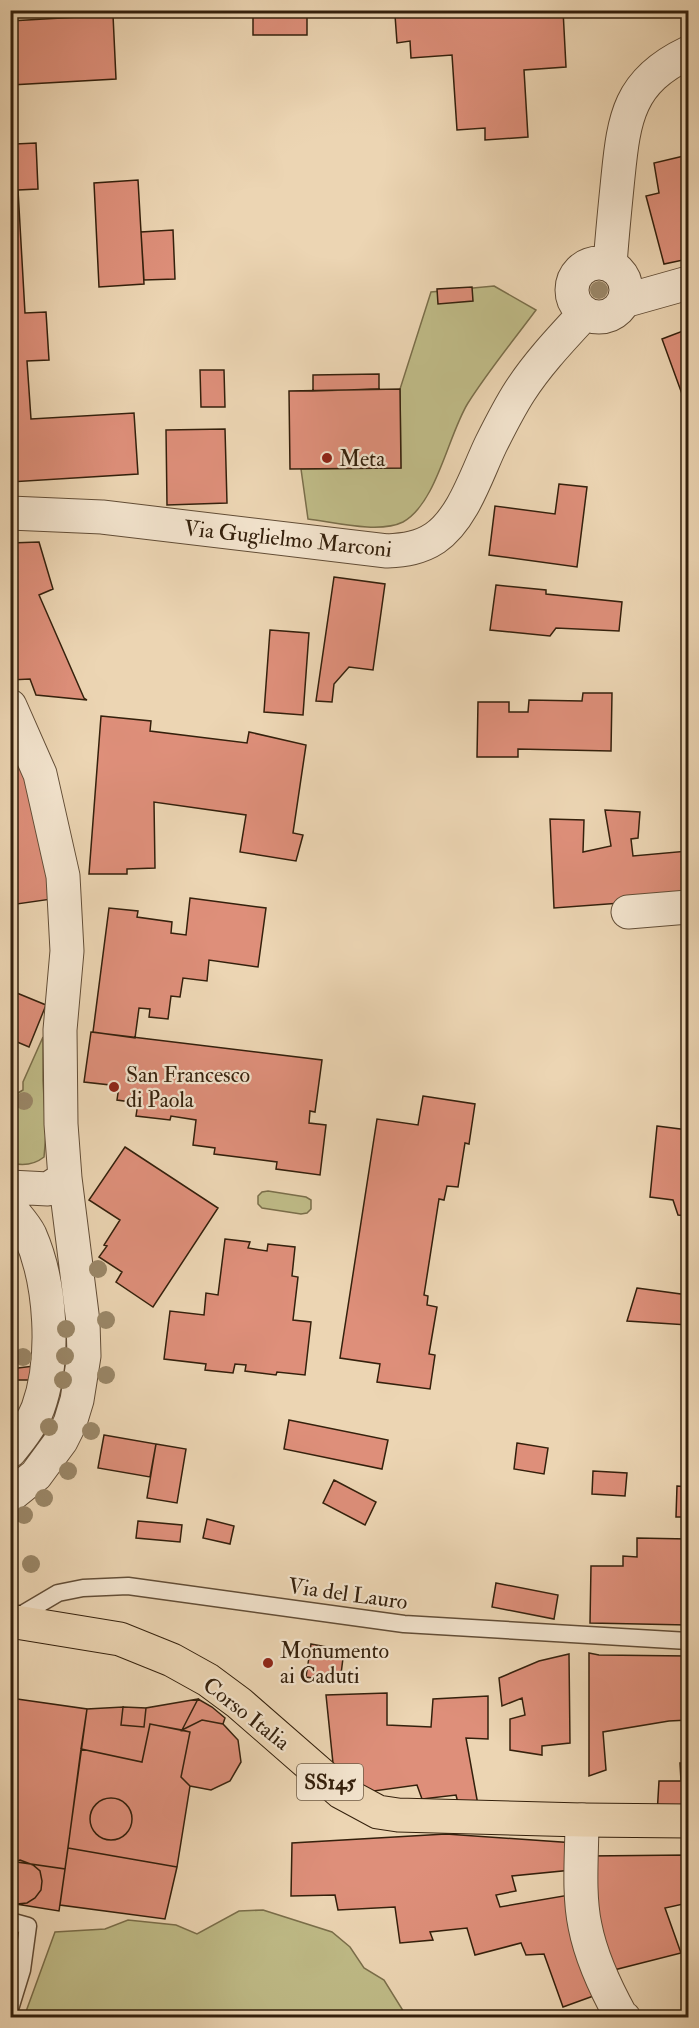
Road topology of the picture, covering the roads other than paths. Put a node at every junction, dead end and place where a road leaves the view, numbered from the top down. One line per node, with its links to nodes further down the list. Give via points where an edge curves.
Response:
1 (688, 53): 2 (street, via 672,60 651,78 629,112 622,138)
2 (610, 265): 4 (street, via 625,284); 5 (street, via 593,264 577,273 573,300)
3 (688, 283): 4 (street)
4 (624, 301): 5 (street, via 603,317)
5 (585, 314): 6 (street, Via Guglielmo Marconi, via 520,391 456,516 436,538 421,546 387,551 102,517)
6 (10, 513)
7 (10, 706): 11 (street, via 40,774 63,876 67,951 60,1056)
8 (688, 907): 9 (street)
9 (628, 912)
10 (10, 1187): 11 (street)
11 (67, 1193): 14 (street, via 83,1322 79,1390 61,1441 36,1475)
12 (10, 1208): 13 (street, via 29,1233 35,1251 49,1326 43,1392 30,1424)
13 (10, 1451)
14 (10, 1496)
15 (11, 1621): 16 (lane, Via del Lauro, via 58,1593 128,1586 404,1624); 17 (main road, Corso Italia / SS145, via 120,1639 172,1660 239,1703 340,1792 378,1812)
16 (688, 1641)
17 (582, 1820): 18 (main road, Corso Italia / SS145); 21 (street, via 585,1926 604,1985)
18 (688, 1821)
19 (10, 1921): 20 (lane, via 28,1926 22,1970)
20 (10, 2009)
21 (624, 2018)

